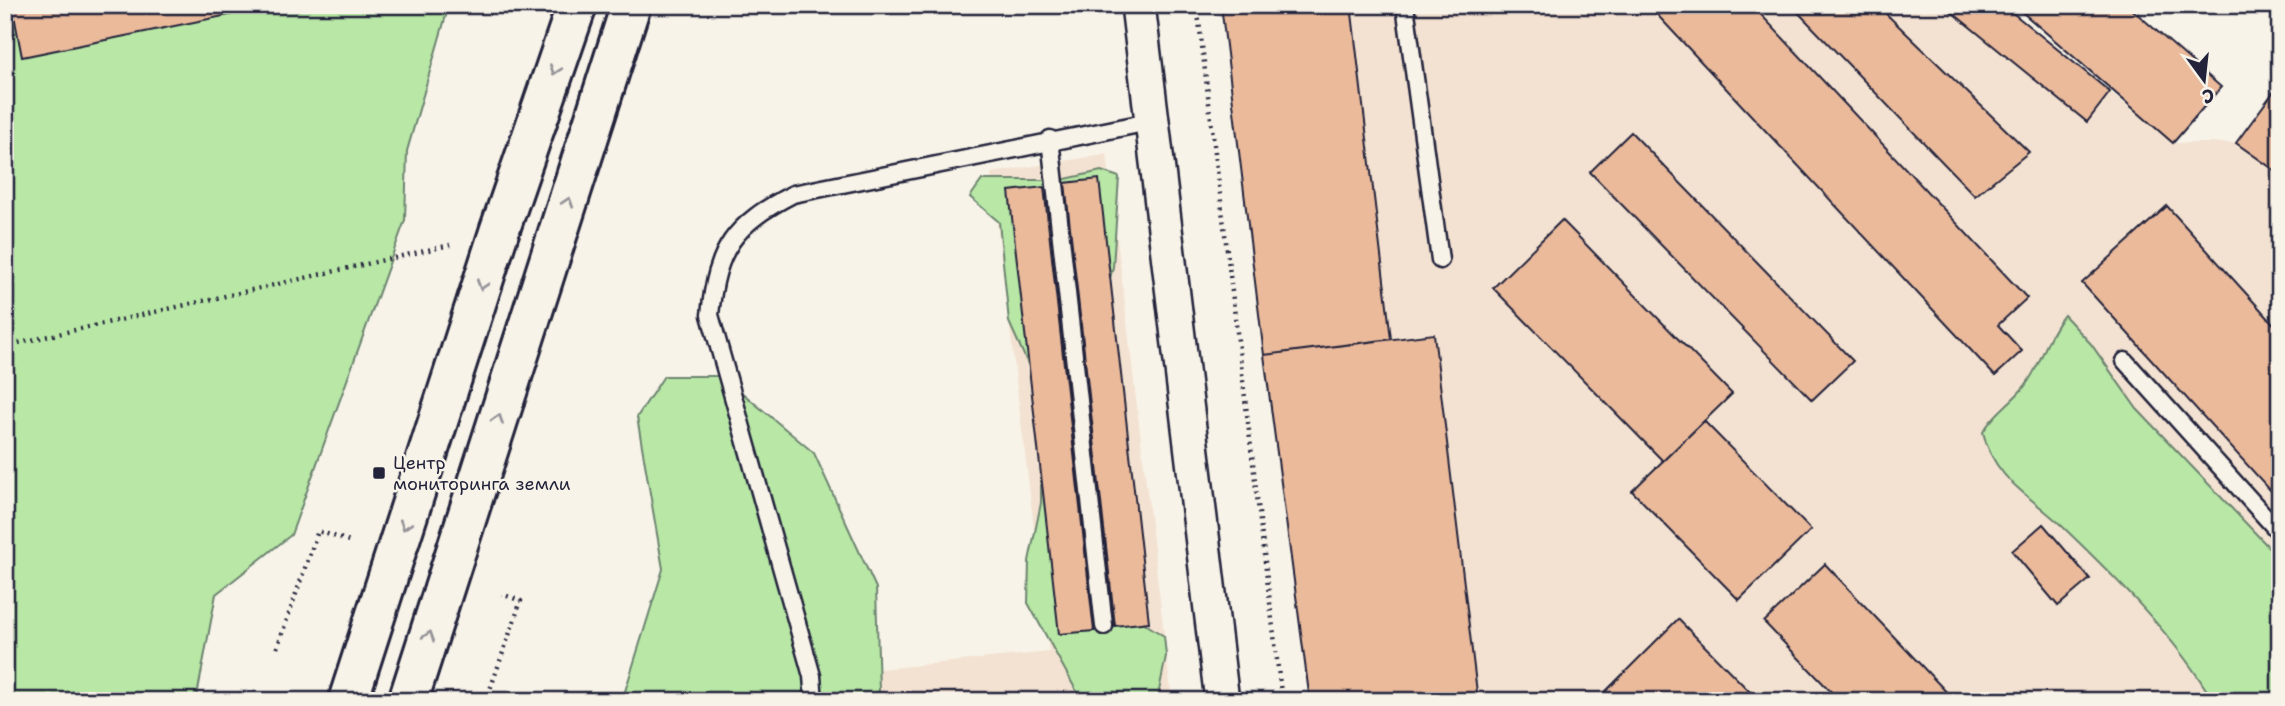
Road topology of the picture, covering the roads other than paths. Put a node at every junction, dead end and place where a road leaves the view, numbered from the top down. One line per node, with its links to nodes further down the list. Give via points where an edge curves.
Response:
1 (577, 5): 11 (main road, one-way to 11)
2 (631, 5): 12 (main road, one-way to 2)
3 (1138, 5): 5 (street)
4 (1405, 5): 7 (lane)
5 (1154, 121): 6 (lane); 14 (street)
6 (1049, 139): 10 (lane); 13 (lane, via 793,194 757,212 736,234 714,277 710,315 812,676)
7 (1440, 260)
8 (2125, 361): 9 (lane)
9 (2280, 533)
10 (1104, 626)
11 (348, 701)
12 (408, 701)
13 (814, 701)
14 (1222, 701)

